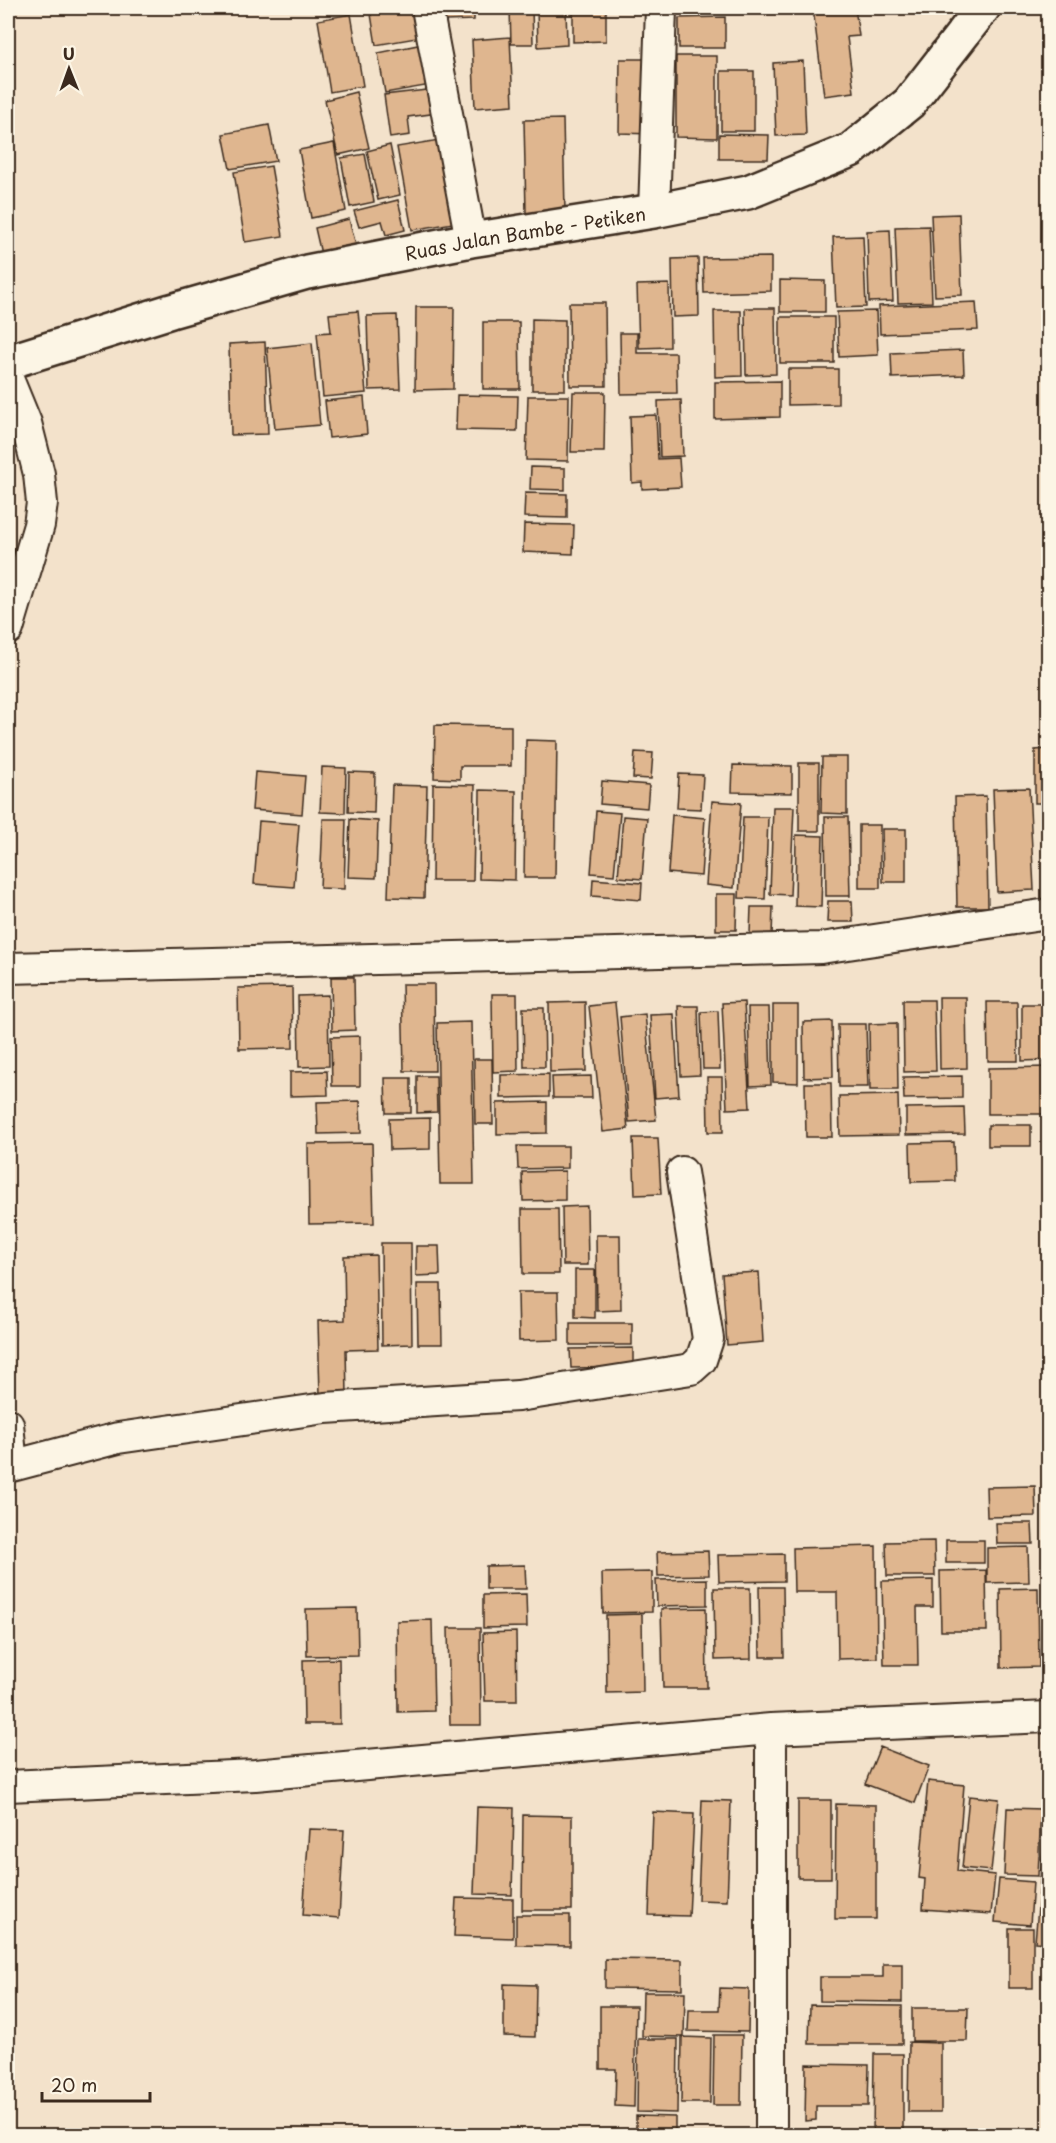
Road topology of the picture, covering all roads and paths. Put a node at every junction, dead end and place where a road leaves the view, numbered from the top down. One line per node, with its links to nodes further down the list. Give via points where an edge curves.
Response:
1 (427, 8): 5 (street)
2 (661, 8): 4 (street)
3 (983, 8): 4 (main road, Ruas Jalan Bambe - Petiken, via 909,103 850,150 748,192)
4 (654, 211): 5 (main road, Ruas Jalan Bambe - Petiken)
5 (471, 240): 6 (main road, Ruas Jalan Bambe - Petiken, via 307,272)
6 (8, 362)
7 (8, 379): 8 (street, via 26,423 42,503)
8 (8, 629)
9 (1048, 915): 10 (street, via 821,948)
10 (8, 968)
11 (682, 1172): 13 (street, via 708,1339 701,1360 691,1369 518,1396 325,1408 118,1438)
12 (8, 1424): 13 (street)
13 (10, 1467)
14 (1048, 1716): 15 (street)
15 (771, 1729): 16 (street, via 255,1775); 17 (street)
16 (8, 1786)
17 (771, 2136)

